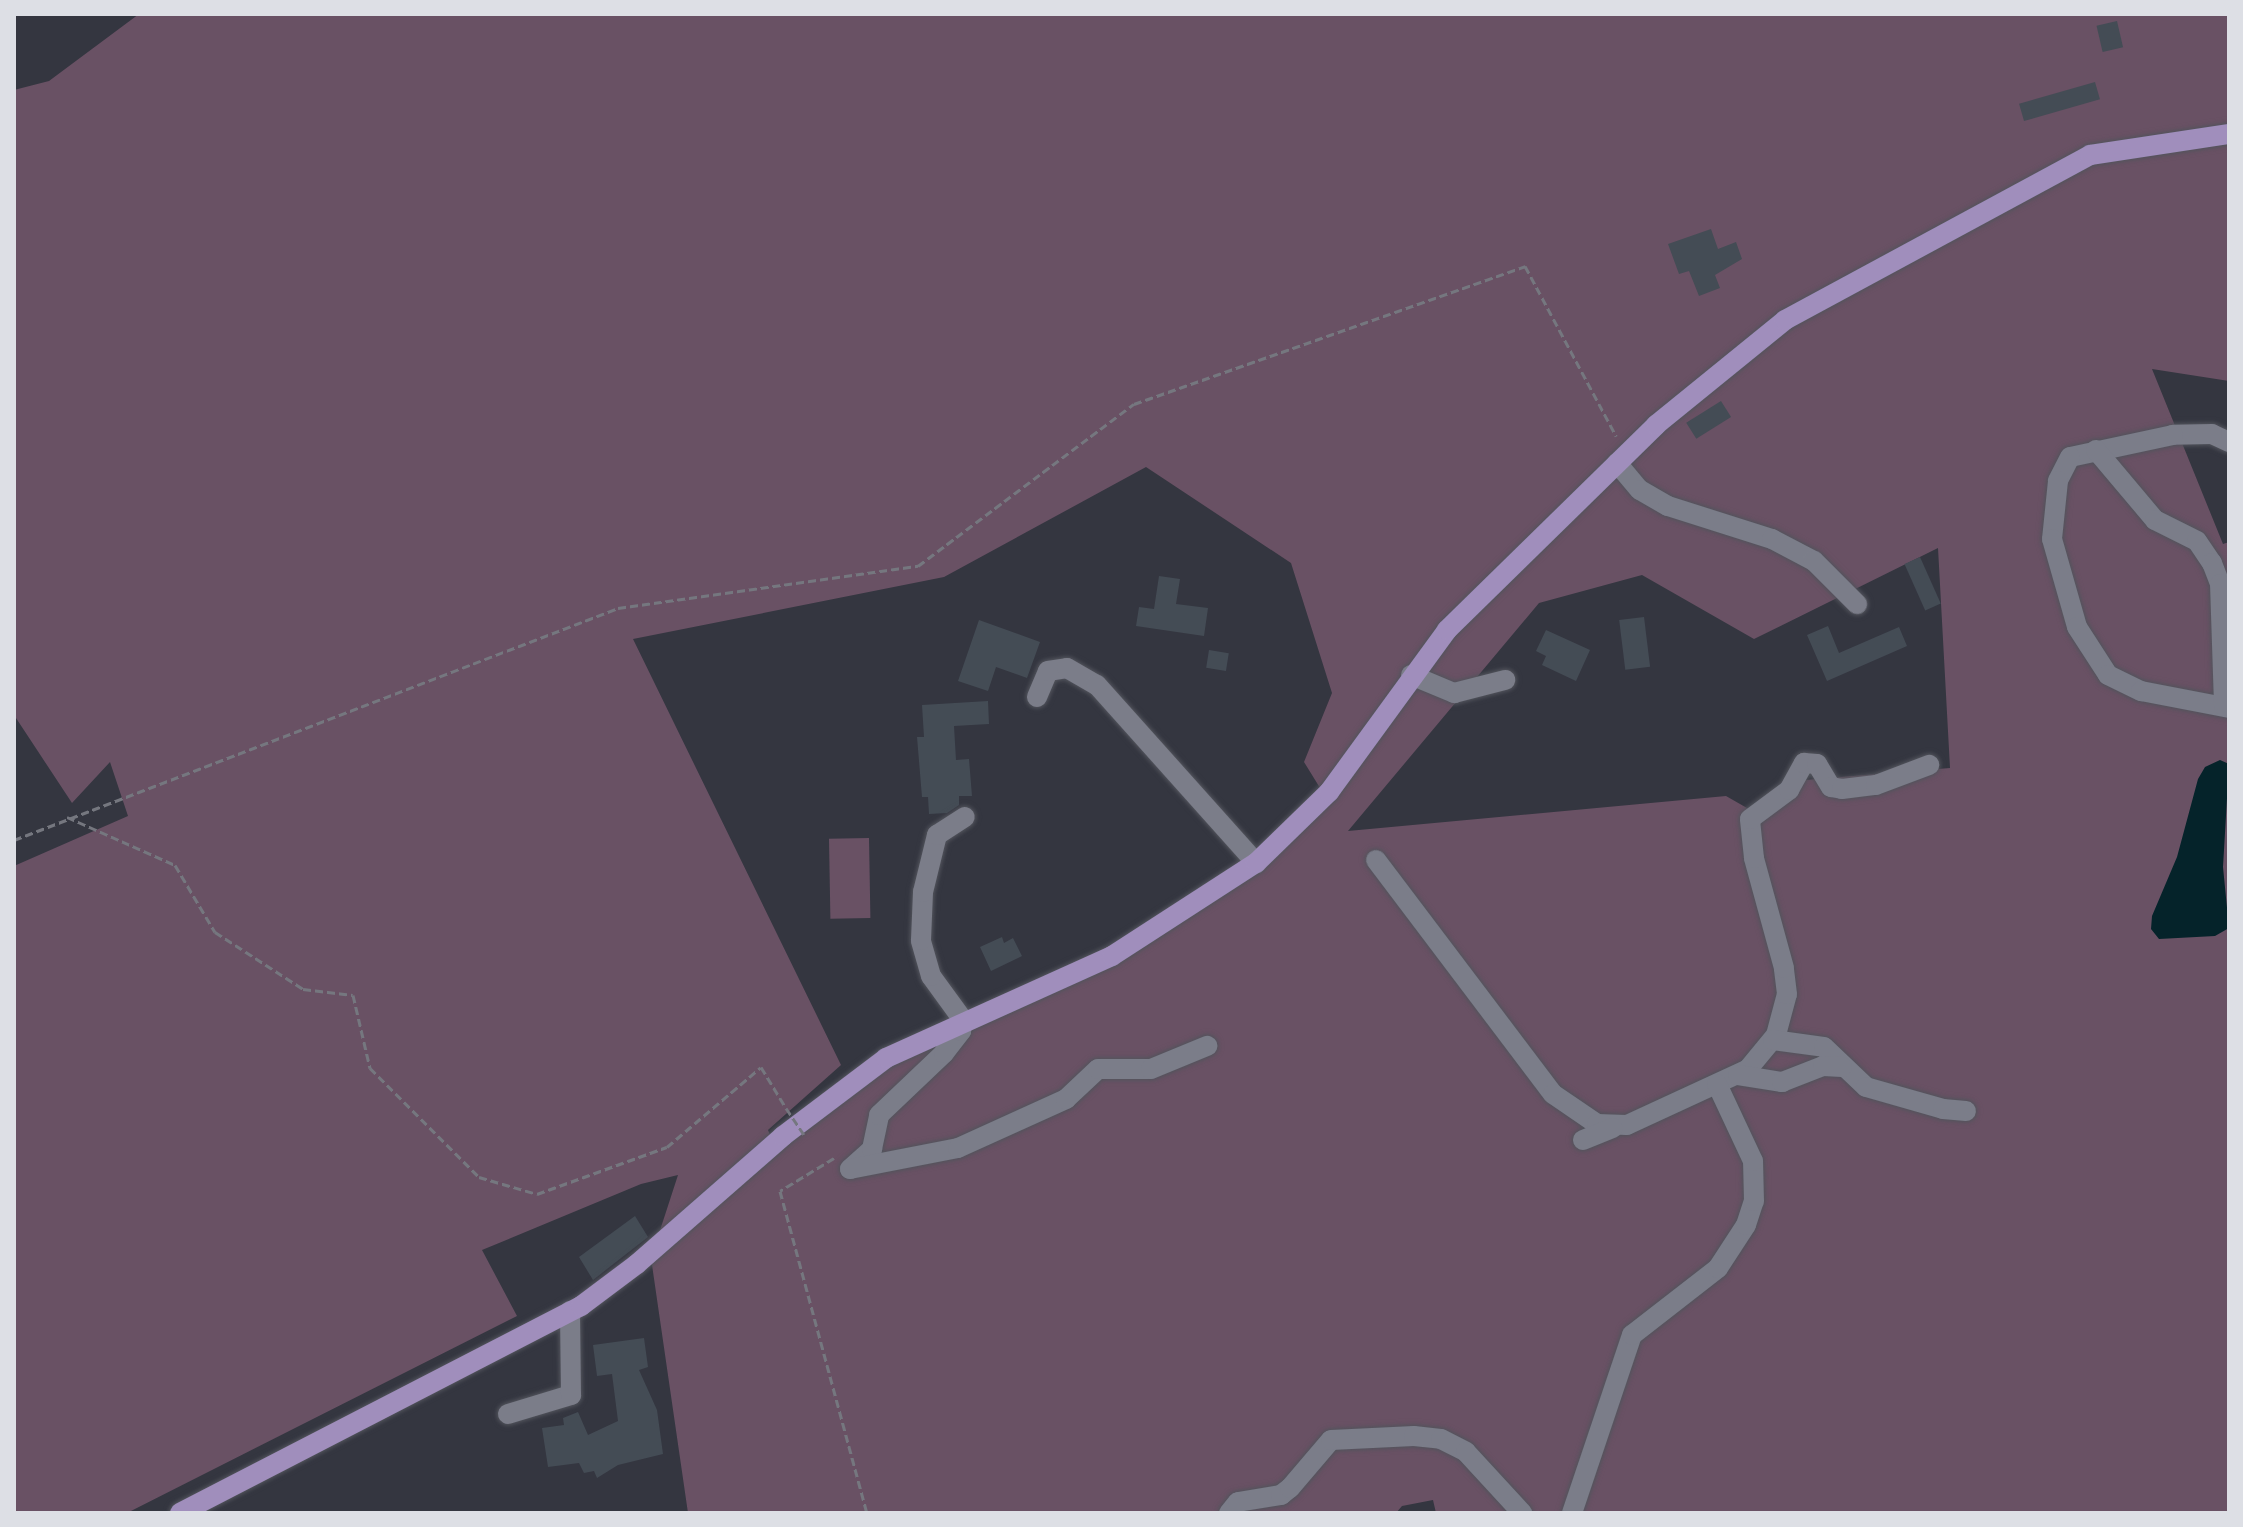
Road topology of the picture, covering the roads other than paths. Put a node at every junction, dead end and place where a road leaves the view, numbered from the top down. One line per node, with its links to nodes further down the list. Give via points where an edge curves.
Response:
1 (2229, 134): 4 (main road, via 2090,155 2010,195 1772,328)
2 (2229, 442): 3 (lane, via 2212,434 2173,435)
3 (2096, 450): 9 (lane, via 2155,520 2197,541 2212,563 2220,584); 9 (lane, via 2070,457 2053,511 2058,570 2077,627 2117,681 2141,691)
4 (1621, 458): 5 (lane, via 1640,490 1668,506 1772,539 1814,561); 6 (main road, via 1447,630)
5 (1857, 604)
6 (1411, 675): 7 (lane, via 1454,693); 13 (main road, via 1329,792)
7 (1505, 680)
8 (1037, 697): 13 (lane, via 1048,671 1067,668 1097,685)
9 (2226, 707)
10 (1929, 765): 15 (lane, via 1876,785 1842,789 1831,787 1817,764 1804,763 1789,790 1750,819 1754,858 1784,968 1785,1009)
11 (965, 817): 14 (lane, via 937,835 923,892 921,940 931,976)
12 (1376, 860): 21 (lane, via 1553,1094 1583,1117)
13 (1256, 863): 14 (main road, via 1112,956)
14 (963, 1020): 16 (lane, via 954,1043 879,1115 872,1149 850,1169 958,1148 1066,1099 1098,1069 1151,1069); 23 (main road, via 853,1081 628,1272)
15 (1773, 1040): 17 (lane, via 1810,1041); 18 (lane, via 1762,1057)
16 (1207, 1046)
17 (1842, 1067): 18 (lane, via 1823,1066 1782,1082); 20 (lane, via 1866,1087)
18 (1738, 1075): 19 (lane)
19 (1717, 1084): 21 (lane, via 1648,1118); 28 (lane, via 1753,1161 1750,1213 1718,1268 1632,1335)
20 (1966, 1111)
21 (1613, 1128): 22 (lane)
22 (1583, 1140)
23 (570, 1311): 24 (lane, via 571,1395); 25 (main road)
24 (508, 1414)
25 (180, 1513)
26 (1229, 1513): 27 (lane, via 1238,1502 1281,1495 1331,1440 1414,1436 1441,1439 1466,1452)
27 (1522, 1513)
28 (1572, 1513)

